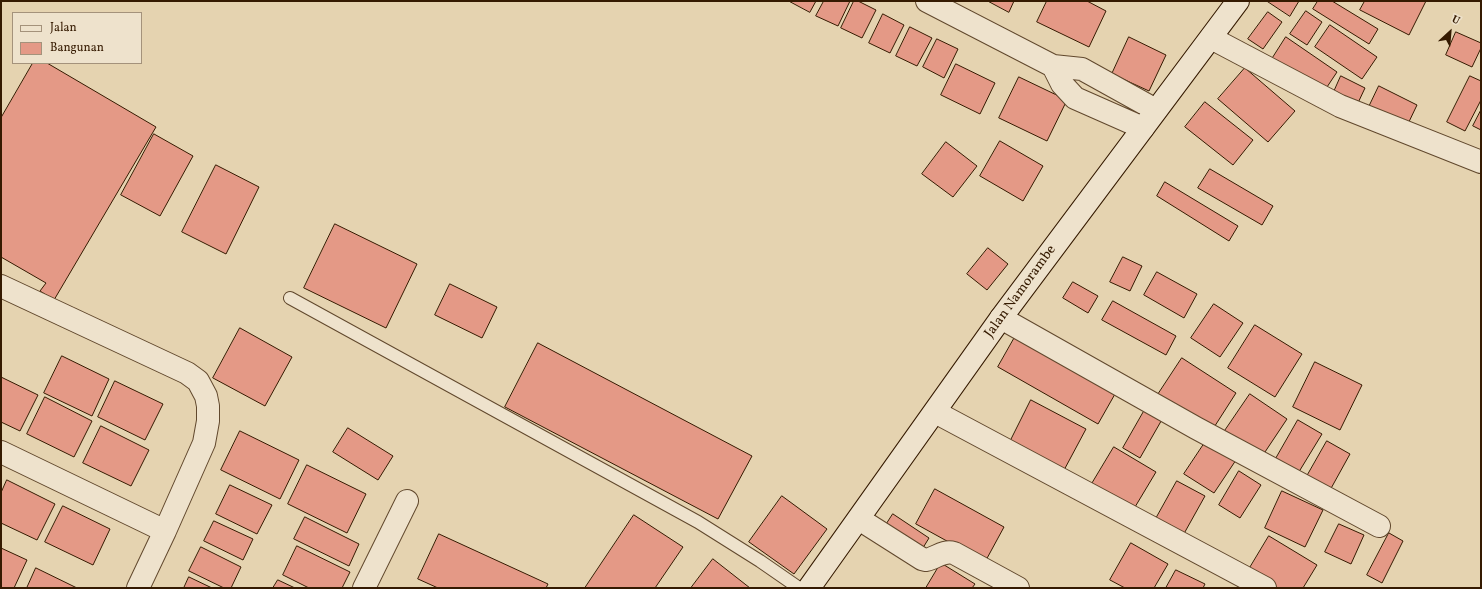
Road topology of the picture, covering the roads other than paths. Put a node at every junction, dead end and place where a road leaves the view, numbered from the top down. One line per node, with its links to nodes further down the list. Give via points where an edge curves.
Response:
1 (927, 1): 4 (street)
2 (1238, 1): 3 (street, Jalan Namorambe)
3 (1211, 38): 5 (street, Jalan Namorambe); 7 (street, via 1340,106)
4 (1053, 66): 5 (street, via 1082,69); 6 (street, via 1062,84 1075,98)
5 (1156, 110): 6 (street, Jalan Namorambe)
6 (1144, 128): 10 (street, Jalan Namorambe)
7 (1481, 162)
8 (1, 286): 16 (street, via 187,373 198,381 208,406 204,443)
9 (290, 298): 19 (lane, via 698,522)
10 (1001, 318): 11 (street, Jalan Namorambe); 15 (street, via 1196,428)
11 (935, 412): 14 (street, Jalan Namorambe); 22 (street)
12 (1, 452): 16 (street)
13 (407, 501): 18 (street)
14 (859, 518): 20 (street, Jalan Namorambe); 21 (street, via 922,559 926,560 943,553 954,553)
15 (1379, 526)
16 (165, 530): 17 (street)
17 (138, 588)
18 (364, 588)
19 (799, 588)
20 (809, 588)
21 (1018, 588)
22 (1264, 588)

